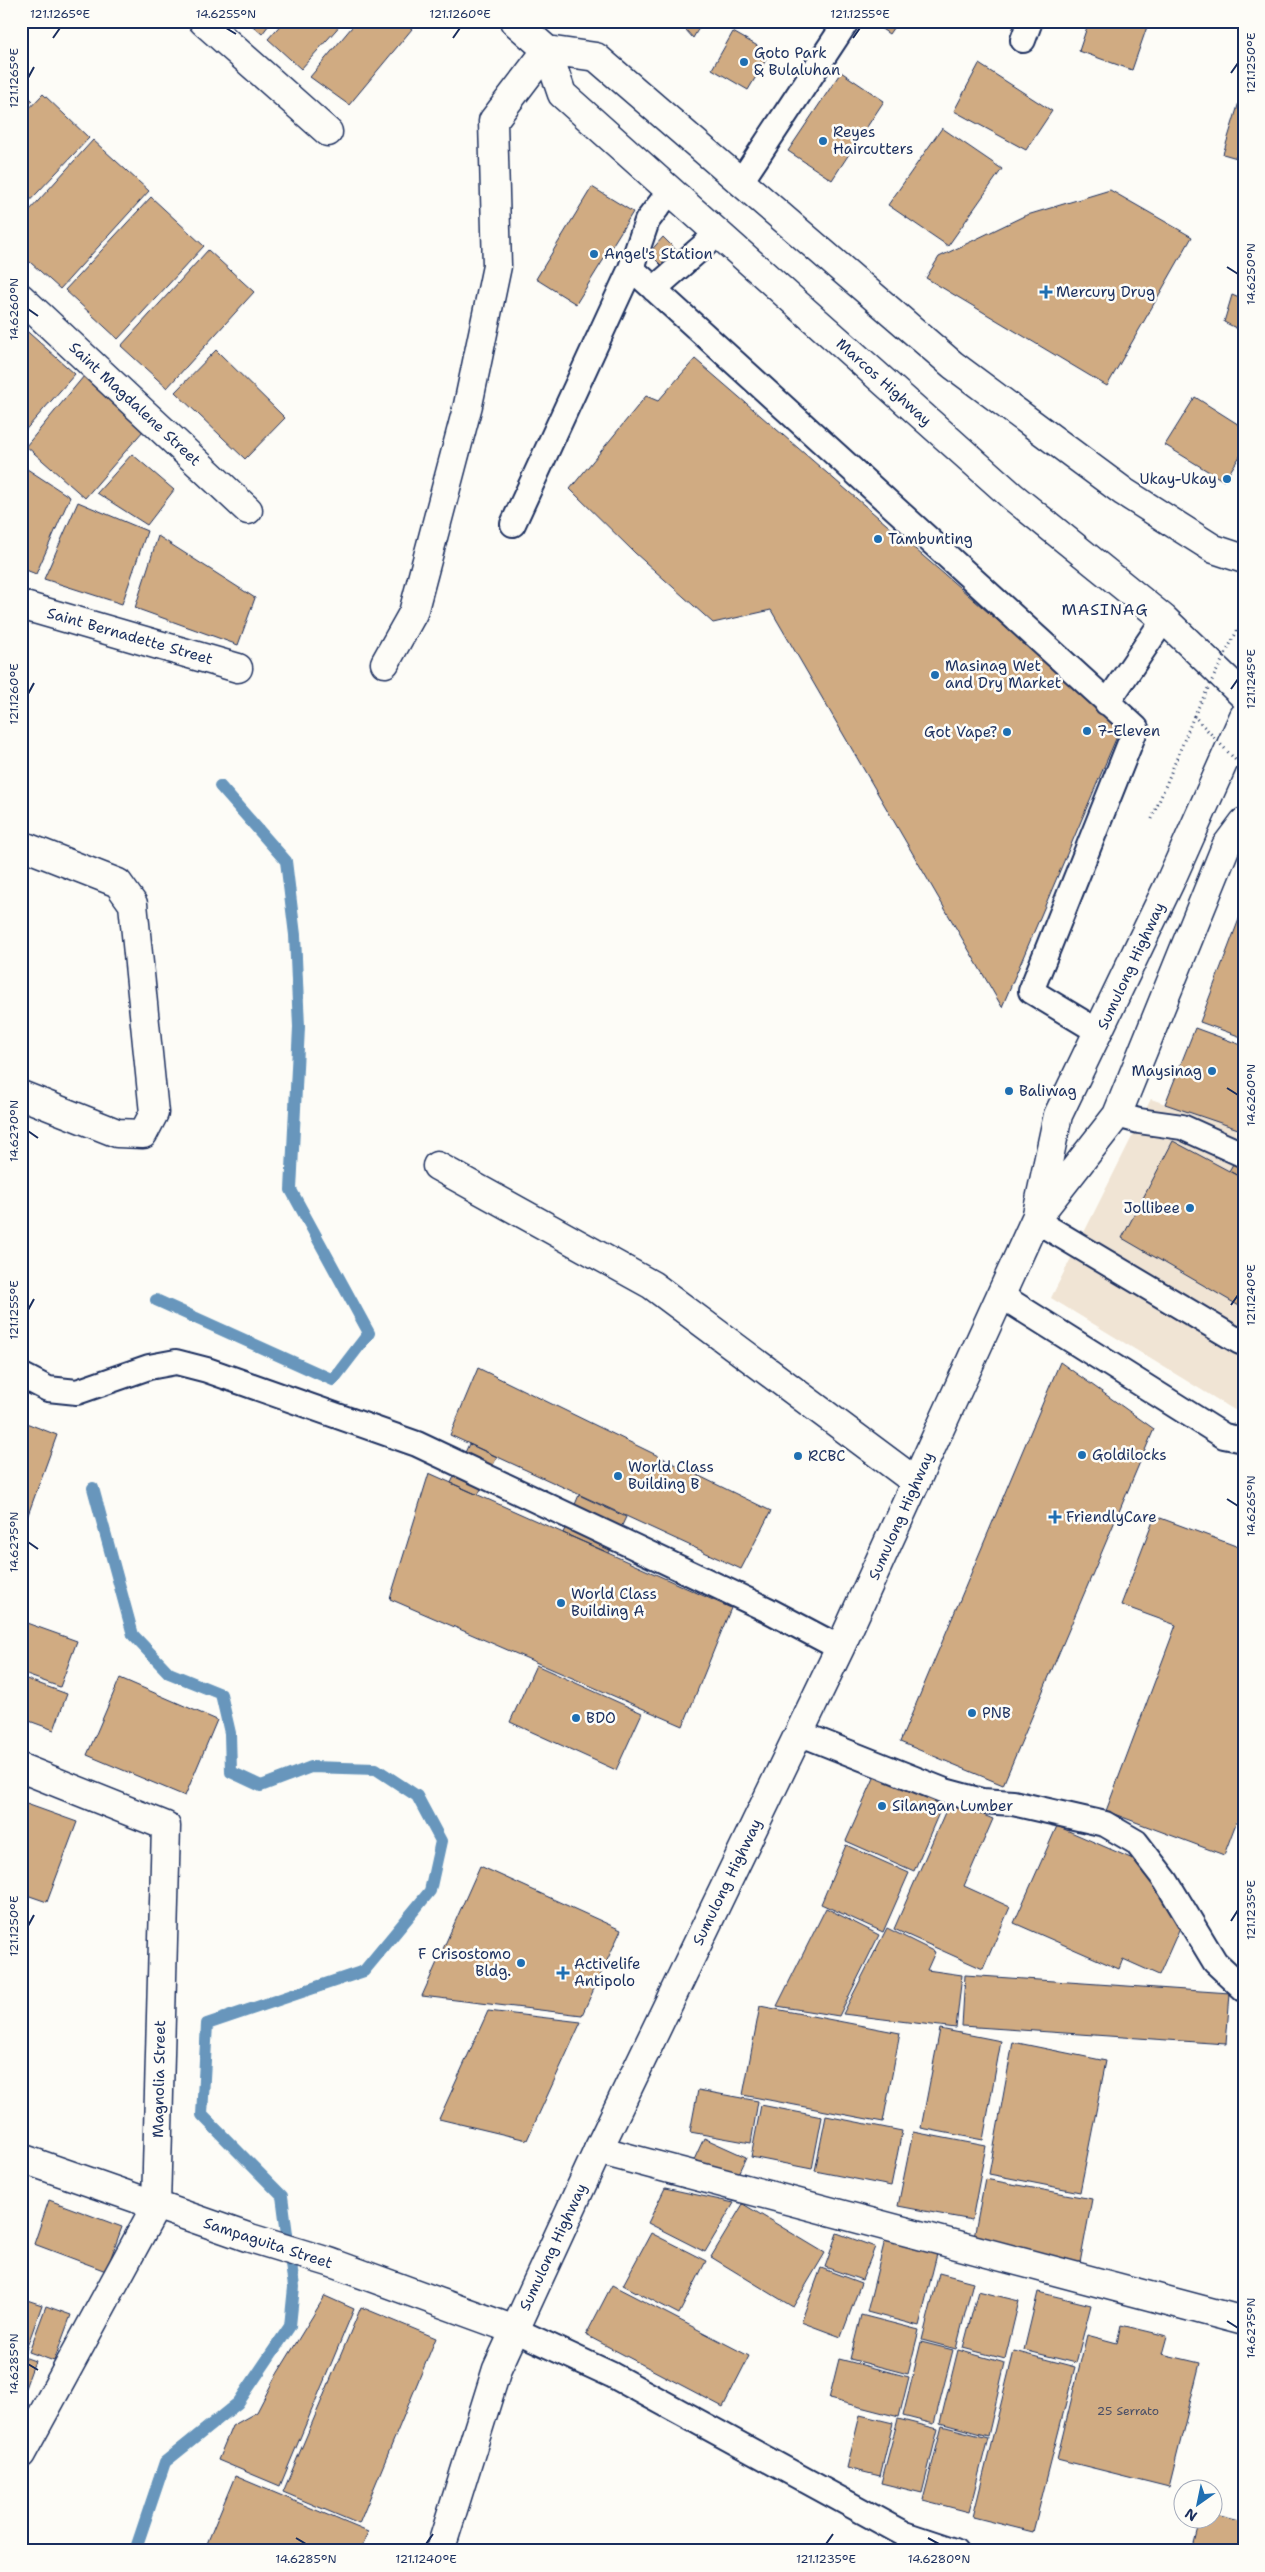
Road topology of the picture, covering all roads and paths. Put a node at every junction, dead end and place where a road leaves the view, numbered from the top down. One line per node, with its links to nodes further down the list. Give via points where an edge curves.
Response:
1 (203, 21): 5 (street)
2 (514, 21): 4 (street, Marcos Highway)
3 (847, 21): 6 (lane)
4 (547, 50): 6 (street, via 596,57); 7 (street, Marcos Highway, via 562,94); 18 (street, via 493,121 497,266 468,406 413,613)
5 (328, 132)
6 (740, 182): 14 (street, via 952,365 1124,492 1214,549)
7 (670, 191): 8 (street, Marcos Highway); 9 (lane, via 647,221)
8 (717, 234): 10 (lane); 17 (street, Marcos Highway, via 1013,497)
9 (631, 268): 10 (lane); 13 (lane)
10 (654, 289): 21 (lane)
11 (21, 298): 12 (street, Saint Magdalene Street)
12 (248, 510)
13 (513, 524)
14 (1244, 559)
15 (21, 605): 19 (street, Saint Bernadette Street)
16 (1244, 617): 22 (path, bridge)
17 (1164, 619): 20 (street, Marcos Highway); 21 (lane)
18 (385, 663)
19 (238, 668)
20 (1244, 696)
21 (1107, 703): 28 (lane, via 1136,728 1031,991)
22 (1194, 716): 24 (path, bridge); 25 (path)
23 (1244, 716): 28 (street, Sumulong Highway)
24 (1244, 769)
25 (1152, 819)
26 (1244, 822): 30 (street, Sumulong Highway, via 1226,846)
27 (21, 844): 29 (street, via 118,884 133,904 154,1113 143,1134 117,1133)
28 (1099, 1032): 33 (street, Sumulong Highway, via 1058,1115)
29 (21, 1096)
30 (1117, 1115): 31 (lane, via 1182,1127); 33 (street, Sumulong Highway)
31 (1244, 1155)
32 (437, 1166): 38 (street, via 652,1285)
33 (1035, 1220): 34 (street, Sumulong Highway); 35 (lane)
34 (1000, 1295): 37 (lane, via 1224,1436); 38 (street, Sumulong Highway)
35 (1242, 1340)
36 (21, 1375): 39 (lane, via 48,1389 77,1392 176,1362 207,1370 417,1444 768,1610)
37 (1244, 1440)
38 (916, 1482): 39 (street, Sumulong Highway)
39 (840, 1648): 40 (street, Sumulong Highway)
40 (799, 1733): 42 (lane, via 945,1791 1105,1824 1136,1842 1166,1881 1215,1962); 43 (street, Sumulong Highway)
41 (21, 1768): 45 (street, Magnolia Street, via 166,1826)
42 (1244, 1989)
43 (598, 2150): 46 (street); 47 (street, Sumulong Highway)
44 (21, 2158): 45 (street, Sampaguita Street)
45 (156, 2206): 47 (street, Sampaguita Street, via 329,2262); 48 (street, Magnolia Street)
46 (1244, 2321)
47 (515, 2330): 49 (lane, via 612,2375); 50 (street, Sumulong Highway, via 497,2369)
48 (25, 2440)
49 (902, 2543): 51 (lane)
50 (440, 2551)
51 (955, 2551)

